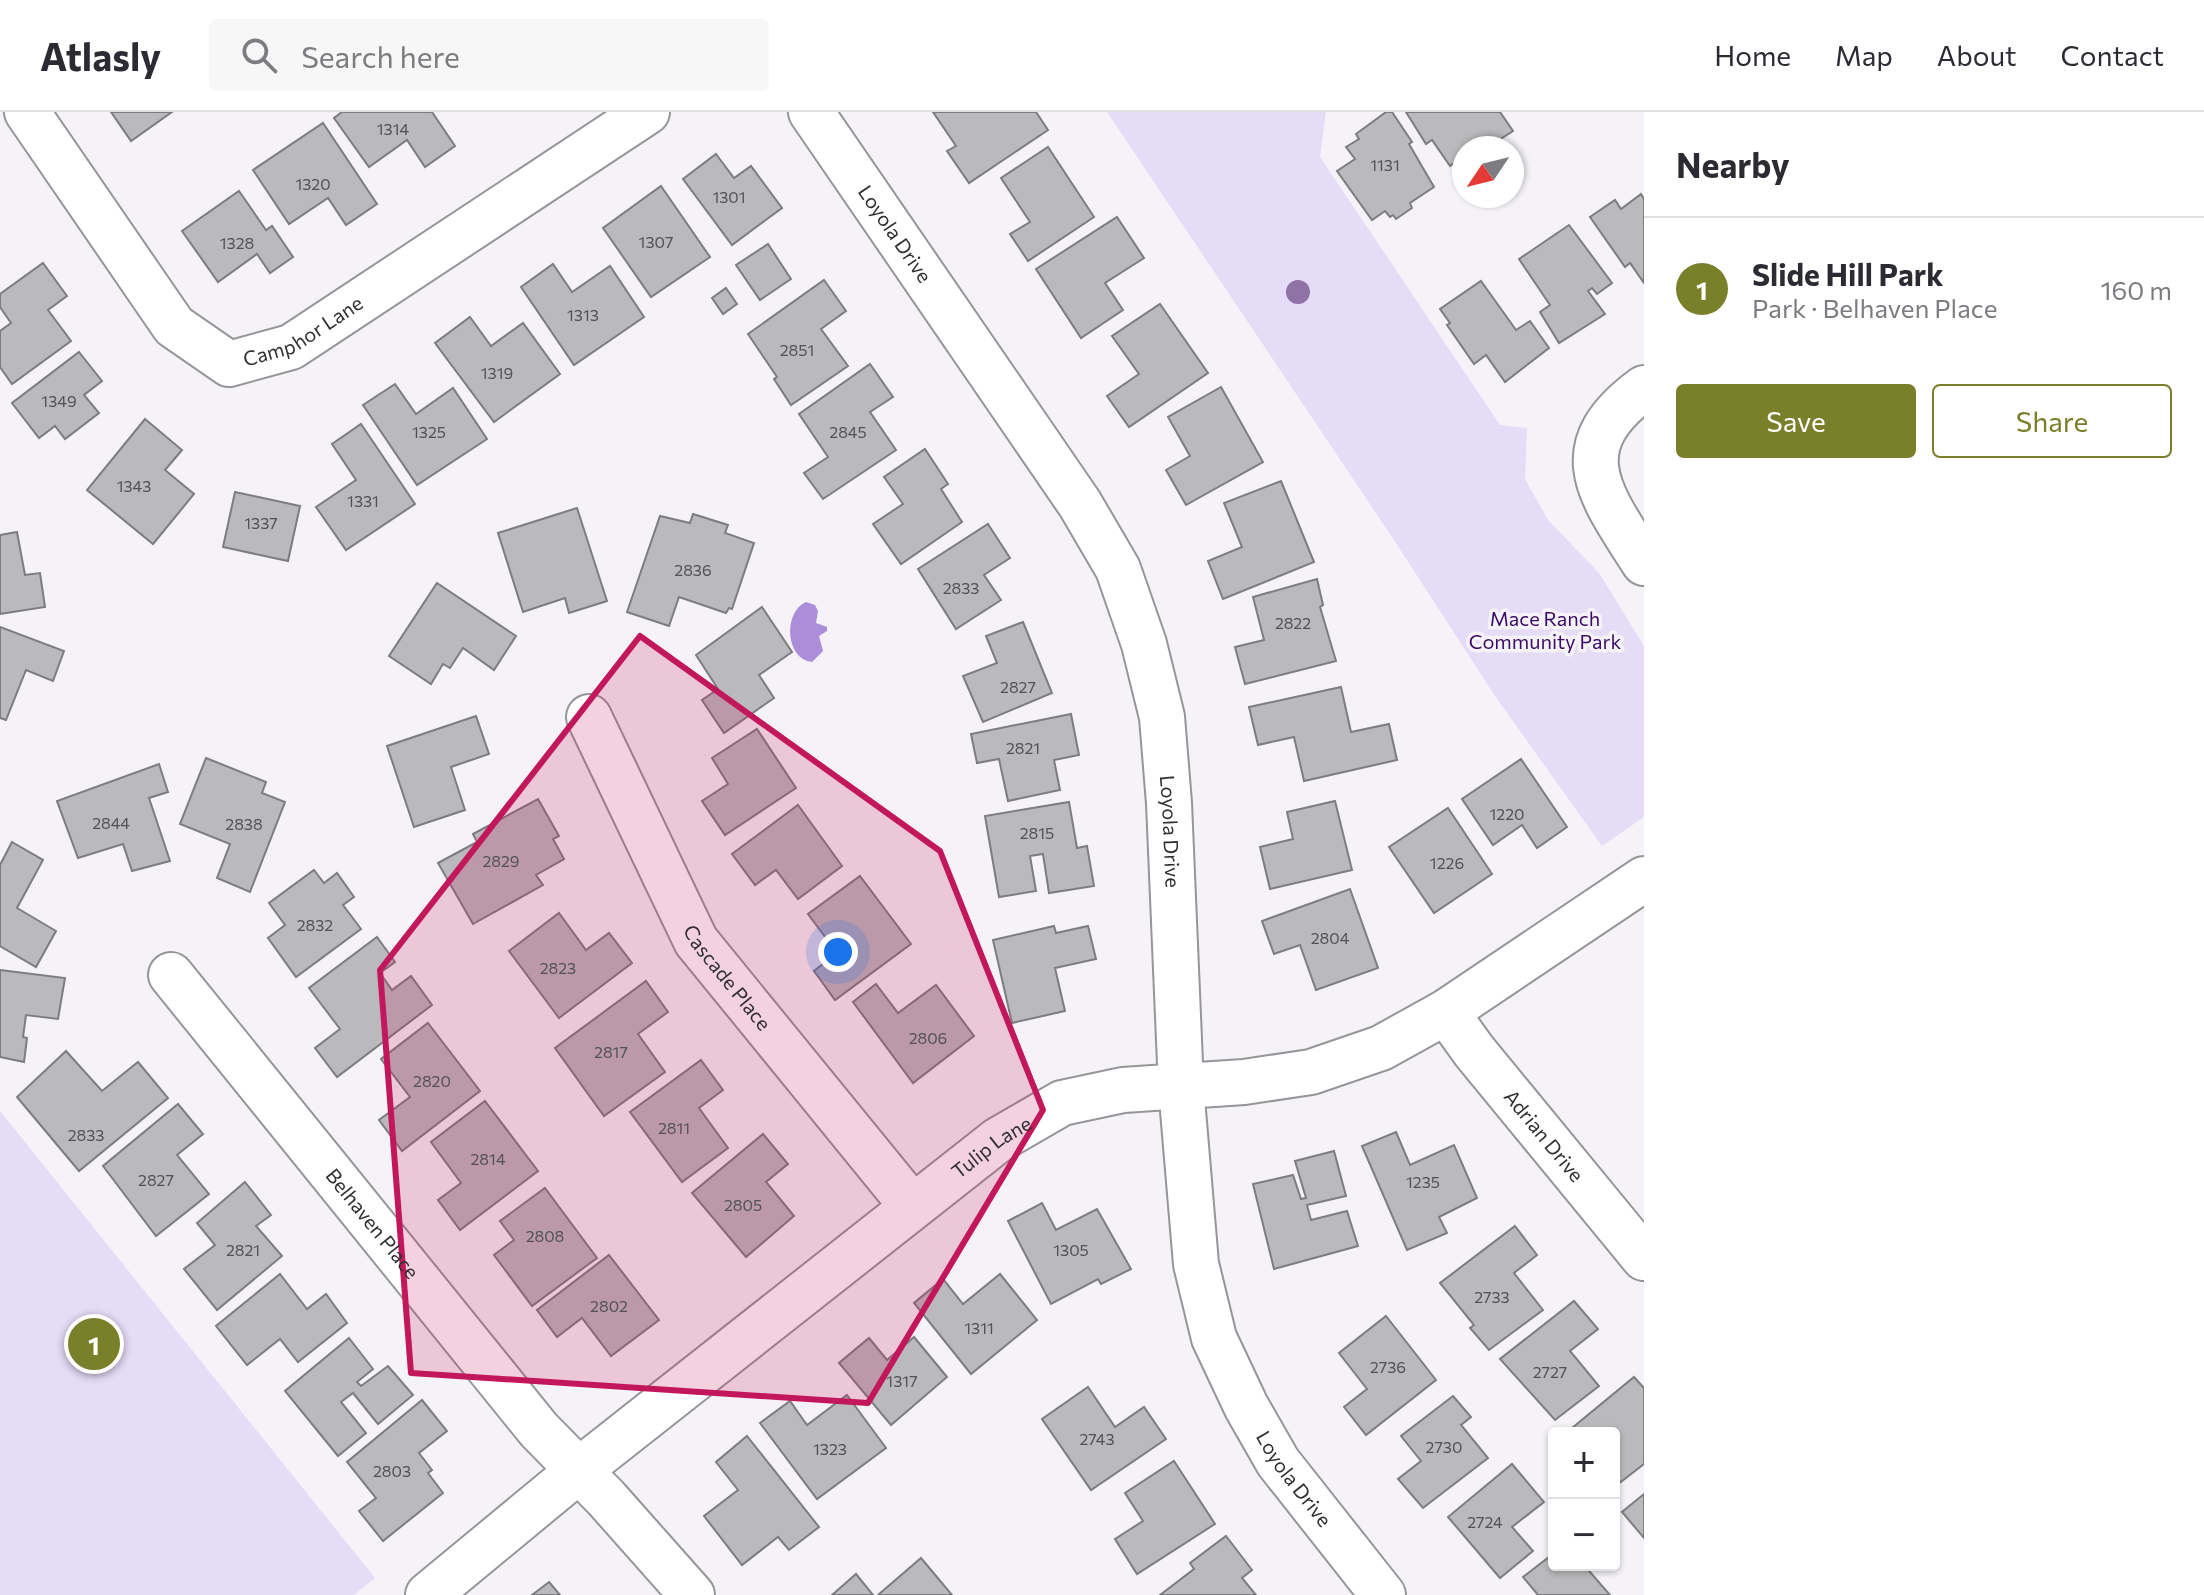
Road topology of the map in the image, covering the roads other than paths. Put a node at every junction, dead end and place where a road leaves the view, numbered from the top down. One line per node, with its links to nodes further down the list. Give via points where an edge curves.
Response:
1 (27, 112): 2 (street, Camphor Lane, via 174,326 229,364 291,347)
2 (647, 112)
3 (811, 112): 10 (street, Loyola Drive, via 1080,504 1118,569 1162,717)
4 (1644, 388): 5 (street, via 1607,422 1595,469 1604,500)
5 (1644, 563)
6 (589, 717): 11 (street, Cascade Place, via 696,941)
7 (1644, 879): 9 (street, Tulip Lane)
8 (171, 975): 13 (street, Belhaven Place, via 539,1430)
9 (1446, 1012): 10 (street, Tulip Lane, via 1381,1048 1311,1072); 12 (street, Adrian Drive)
10 (1181, 1087): 11 (street, Tulip Lane, via 1123,1090 1062,1103 998,1140); 16 (street, Loyola Drive, via 1196,1264 1214,1338 1278,1462)
11 (912, 1206): 13 (street, Tulip Lane)
12 (1644, 1258)
13 (578, 1471): 14 (street, Tulip Lane); 15 (street, Belhaven Place)
14 (428, 1595)
15 (692, 1595)
16 (1383, 1595)

